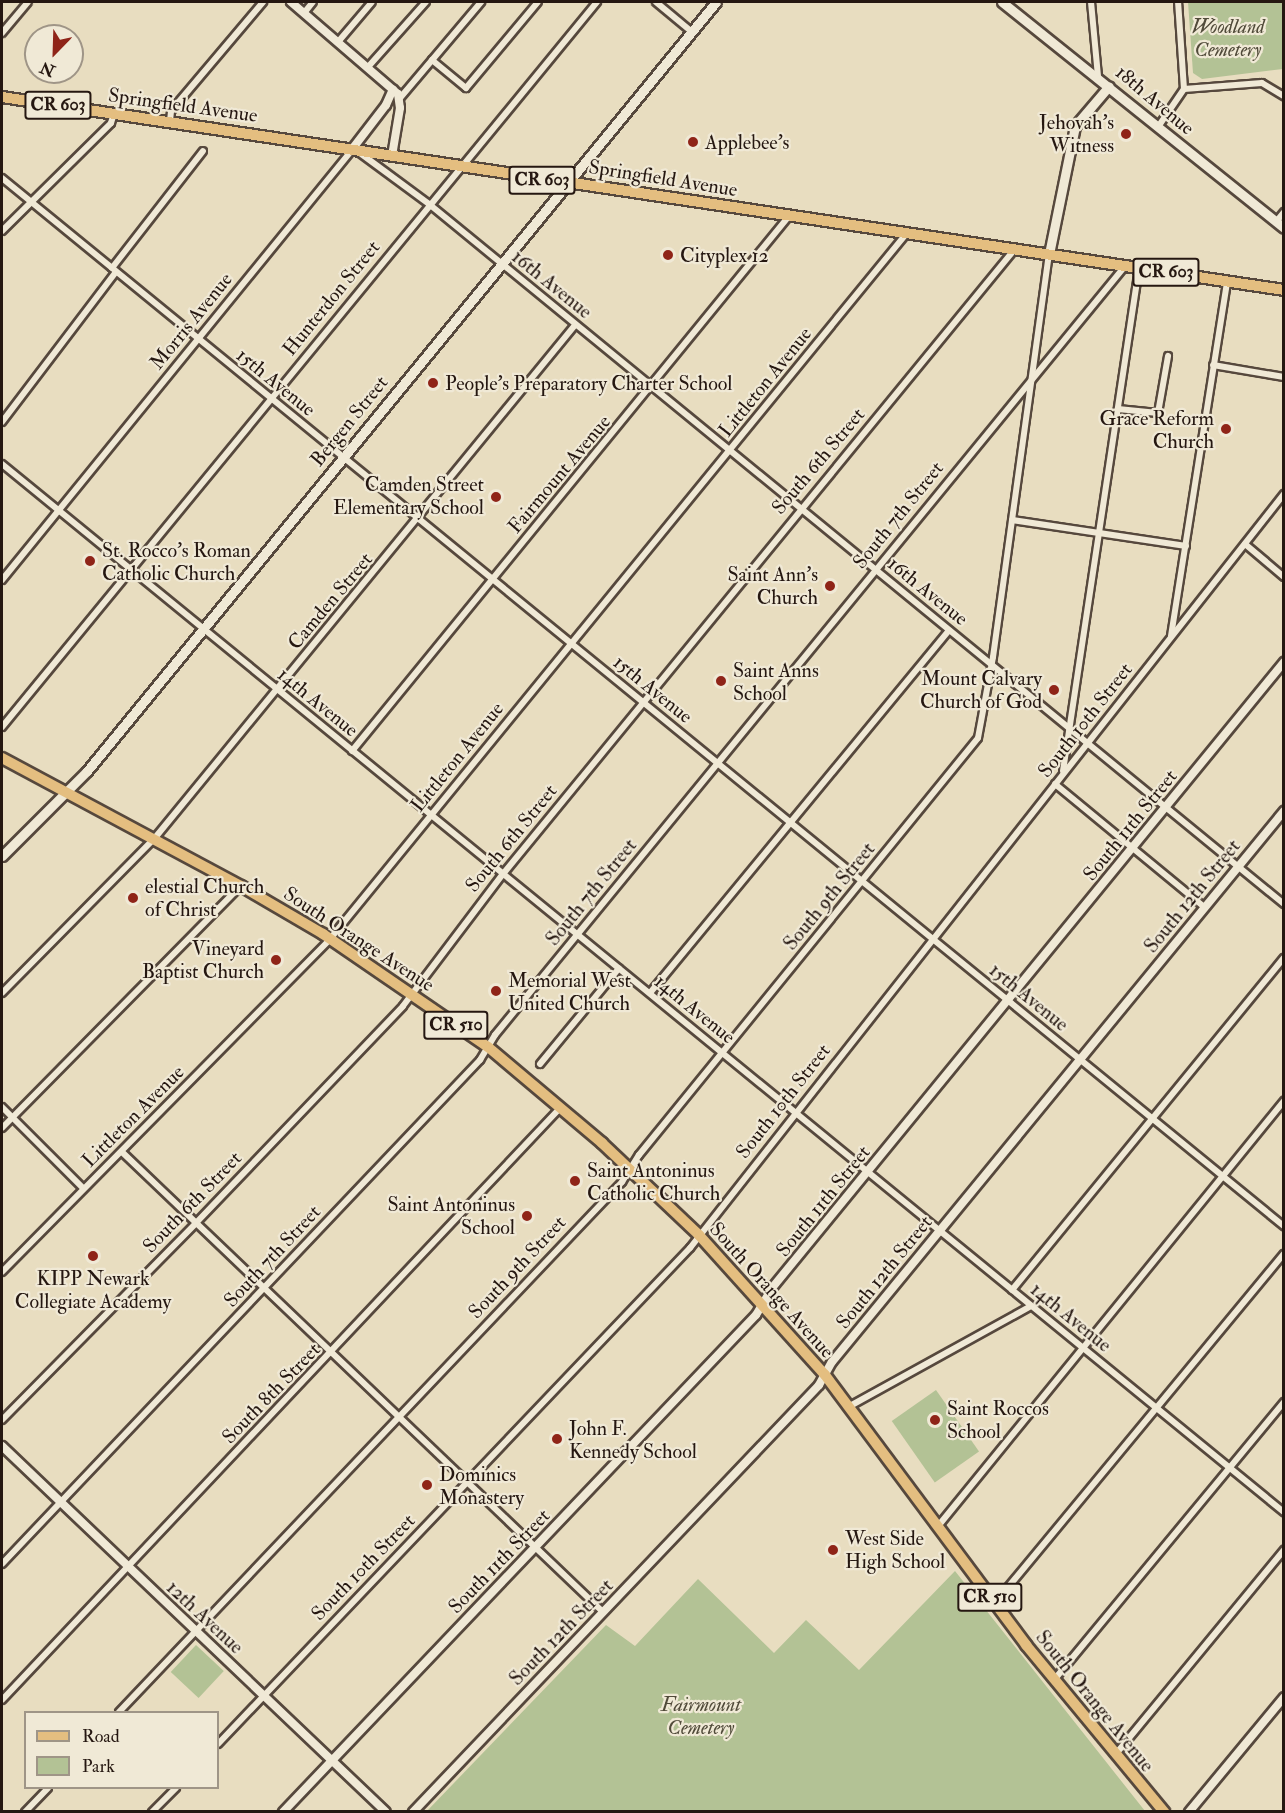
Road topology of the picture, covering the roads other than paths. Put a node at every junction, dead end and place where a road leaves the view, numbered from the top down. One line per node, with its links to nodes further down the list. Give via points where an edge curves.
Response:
1 (28, 2): 17 (street)
2 (263, 2): 29 (street, via 171,111)
3 (291, 2): 15 (street)
4 (314, 2): 15 (street)
5 (372, 2): 18 (street)
6 (426, 2): 20 (street)
7 (482, 2): 19 (street)
8 (538, 2): 19 (street, via 466,88)
9 (597, 2): 34 (street, Hunterdon Street)
10 (656, 2): 16 (street)
11 (716, 2): 16 (main road, Bergen Street)
12 (1091, 2): 21 (street)
13 (1178, 2): 24 (street)
14 (1006, 3): 21 (main road, 18th Avenue)
15 (304, 12): 18 (street)
16 (692, 32): 36 (main road, Bergen Street)
17 (2, 33)
18 (338, 42): 20 (street)
19 (432, 60): 27 (street)
20 (368, 68): 23 (street)
21 (1098, 76): 22 (main road, 18th Avenue)
22 (1109, 86): 30 (main road, 18th Avenue); 45 (main road, via 1075,126)
23 (393, 89): 27 (street); 31 (street, Morris Avenue, via 386,105)
24 (1184, 89): 25 (street, via 1262,83); 30 (street)
25 (1284, 96)
26 (2, 97): 28 (main road, Springfield Avenue / CR 603)
27 (400, 98): 33 (street)
28 (114, 113): 29 (main road, Springfield Avenue / CR 603); 37 (street, via 111,123)
29 (170, 121): 31 (main road, Springfield Avenue / CR 603)
30 (1158, 127): 41 (main road, 18th Avenue)
31 (353, 148): 33 (main road, Springfield Avenue / CR 603); 38 (street, 16th Avenue); 53 (street, Morris Avenue)
32 (203, 151): 49 (street)
33 (392, 156): 34 (main road, Springfield Avenue / CR 603)
34 (460, 166): 36 (main road, Springfield Avenue / CR 603); 38 (street, Hunterdon Street)
35 (2, 178): 37 (street, 15th Avenue)
36 (569, 182): 40 (main road, Springfield Avenue / CR 603); 46 (main road, Bergen Street)
37 (31, 202): 42 (street); 49 (street, 15th Avenue)
38 (429, 204): 46 (street, 16th Avenue); 59 (street, Hunterdon Street)
39 (1284, 212): 41 (street)
40 (789, 216): 43 (main road, Springfield Avenue / CR 603); 58 (street, Fairmount Avenue)
41 (1280, 225)
42 (2, 231)
43 (906, 234): 44 (main road, Springfield Avenue / CR 603); 62 (street, Littleton Avenue)
44 (1015, 249): 45 (main road, Springfield Avenue / CR 603); 66 (street, South 6th Street)
45 (1049, 254): 47 (main road, Springfield Avenue / CR 603); 56 (street, South 9th Street)
46 (502, 264): 52 (street, 16th Avenue); 63 (main road, Bergen Street)
47 (1125, 266): 48 (main road, Springfield Avenue / CR 603); 56 (street, South 7th Street)
48 (1139, 268): 50 (main road, Springfield Avenue / CR 603); 60 (street)
49 (114, 270): 53 (street, 15th Avenue); 61 (street)
50 (1227, 281): 51 (main road, Springfield Avenue / CR 603); 55 (street)
51 (1284, 290)
52 (575, 325): 58 (street, 16th Avenue); 68 (street, Camden Street)
53 (198, 339): 59 (street, 15th Avenue); 67 (street, Morris Avenue)
54 (1168, 356): 60 (street, via 1158,413)
55 (1213, 365): 57 (street); 72 (street)
56 (1032, 377): 69 (street, South 9th Street); 74 (street, South 7th Street)
57 (1284, 377)
58 (652, 387): 62 (street, 16th Avenue); 77 (street, Fairmount Avenue)
59 (271, 399): 63 (street, 15th Avenue); 73 (street, Hunterdon Street)
60 (1118, 409): 70 (street)
61 (2, 422)
62 (731, 451): 66 (street, 16th Avenue); 81 (street, Littleton Avenue)
63 (343, 458): 68 (street, 15th Avenue); 78 (main road, Bergen Street)
64 (2, 464): 67 (street, 14th Avenue)
65 (1284, 494): 71 (street, South 10th Street)
66 (800, 508): 74 (street, 16th Avenue); 85 (street, South 6th Street)
67 (58, 511): 73 (street, 14th Avenue); 76 (street, Morris Avenue)
68 (419, 520): 77 (street, 15th Avenue); 84 (street, Camden Street)
69 (1012, 520): 70 (street); 83 (street, South 9th Street)
70 (1100, 533): 72 (street); 87 (street)
71 (1245, 544): 75 (street); 80 (street, South 10th Street)
72 (1186, 546): 80 (street)
73 (131, 570): 78 (street, 14th Avenue); 86 (street, Hunterdon Street)
74 (875, 570): 79 (street, 16th Avenue); 91 (street, South 7th Street)
75 (1284, 577)
76 (2, 580)
77 (493, 580): 81 (street, 15th Avenue); 89 (street, Fairmount Avenue)
78 (204, 630): 84 (street, 14th Avenue); 94 (main road, Bergen Street)
79 (949, 630): 83 (street, 16th Avenue); 98 (street)
80 (1171, 637): 88 (street, South 10th Street)
81 (572, 644): 85 (street, 15th Avenue); 97 (street, Littleton Avenue)
82 (1284, 662): 95 (street, South 11th Street)
83 (991, 665): 87 (street, 16th Avenue); 104 (street, South 9th Street, via 978,738)
84 (277, 690): 89 (street, 14th Avenue); 99 (street, Camden Street)
85 (643, 702): 91 (street, 15th Avenue); 103 (street, South 6th Street)
86 (2, 727)
87 (1071, 730): 88 (street, 16th Avenue); 92 (street)
88 (1087, 744): 92 (street, South 10th Street); 95 (street, 16th Avenue)
89 (352, 751): 97 (street, 14th Avenue)
90 (2, 758): 94 (main road, South Orange Avenue / CR 510)
91 (717, 763): 98 (street, 15th Avenue); 108 (street, South 7th Street)
92 (1062, 775): 93 (street, South 10th Street)
93 (1055, 784): 100 (street); 110 (street, South 10th Street)
94 (66, 793): 99 (main road, South Orange Avenue / CR 510); 101 (main road, Bergen Street)
95 (1165, 808): 100 (street, South 11th Street); 102 (street, 16th Avenue)
96 (1284, 811): 102 (street, South 12th Street)
97 (431, 815): 103 (street, 14th Avenue); 109 (street, Littleton Avenue)
98 (790, 823): 104 (street, 15th Avenue); 115 (street)
99 (154, 839): 105 (main road, South Orange Avenue / CR 510); 113 (street, Camden Street)
100 (1133, 847): 107 (street); 116 (street, South 11th Street)
101 (2, 856)
102 (1237, 867): 106 (street, 16th Avenue); 107 (street, South 12th Street)
103 (503, 874): 108 (street, 14th Avenue); 114 (street, South 6th Street)
104 (862, 882): 110 (street, 15th Avenue); 118 (street, South 9th Street)
105 (241, 886): 109 (main road, South Orange Avenue / CR 510); 125 (street)
106 (1284, 904)
107 (1204, 907): 119 (street, South 12th Street)
108 (578, 934): 112 (street, 14th Avenue); 117 (street, South 7th Street)
109 (330, 939): 114 (main road, South Orange Avenue / CR 510); 128 (street, Littleton Avenue)
110 (933, 939): 116 (street, 15th Avenue); 124 (street, South 10th Street)
111 (1284, 958): 126 (street)
112 (619, 968): 115 (street, 14th Avenue); 120 (street)
113 (2, 993)
114 (412, 993): 117 (main road, South Orange Avenue / CR 510); 133 (street, South 6th Street)
115 (650, 993): 118 (street, 14th Avenue)
116 (1009, 1001): 119 (street, 15th Avenue); 130 (street, South 11th Street)
117 (488, 1047): 123 (main road, South Orange Avenue / CR 510); 139 (street, South 7th Street)
118 (722, 1052): 124 (street, 14th Avenue); 129 (street, South 9th Street)
119 (1080, 1059): 126 (street, 15th Avenue); 135 (street, South 12th Street)
120 (540, 1064)
121 (1284, 1101): 131 (street)
122 (2, 1107): 125 (street)
123 (562, 1107): 129 (main road, South Orange Avenue / CR 510); 144 (street, South 8th Street)
124 (795, 1113): 130 (street, 14th Avenue); 136 (street, South 10th Street)
125 (12, 1118): 127 (street); 132 (street)
126 (1151, 1118): 131 (street, 15th Avenue); 140 (street)
127 (2, 1128)
128 (122, 1152): 132 (street, Littleton Avenue); 133 (street)
129 (631, 1169): 136 (main road, South Orange Avenue / CR 510); 149 (street, South 9th Street)
130 (868, 1172): 135 (street, 14th Avenue); 141 (street, South 11th Street)
131 (1221, 1175): 134 (street, 15th Avenue); 143 (street)
132 (83, 1188): 138 (street, Littleton Avenue)
133 (195, 1224): 139 (street); 150 (street, South 6th Street)
134 (1284, 1226)
135 (939, 1230): 140 (street, 14th Avenue); 145 (street, South 12th Street)
136 (699, 1235): 141 (main road, South Orange Avenue / CR 510); 153 (street, South 10th Street)
137 (1284, 1254): 148 (street)
138 (2, 1272)
139 (263, 1289): 144 (street); 154 (street, South 7th Street)
140 (1012, 1290): 142 (street, 14th Avenue)
141 (764, 1303): 145 (main road, South Orange Avenue / CR 510); 157 (street, South 11th Street)
142 (1031, 1306): 143 (street, 14th Avenue); 147 (street)
143 (1085, 1350): 148 (street, 14th Avenue); 156 (street)
144 (331, 1354): 149 (street); 160 (street, South 8th Street)
145 (825, 1375): 147 (main road, South Orange Avenue / CR 510); 162 (street, South 12th Street)
146 (1284, 1402): 152 (street)
147 (850, 1406): 156 (main road, South Orange Avenue / CR 510)
148 (1157, 1409): 152 (street, 14th Avenue); 161 (street)
149 (400, 1418): 153 (street); 163 (street, South 9th Street)
150 (2, 1420)
151 (2, 1446): 154 (street, 12th Avenue)
152 (1230, 1468): 155 (street, 14th Avenue); 164 (street)
153 (466, 1483): 157 (street); 165 (street, South 10th Street)
154 (60, 1502): 159 (street, South 7th Street); 160 (street, 12th Avenue)
155 (1284, 1512)
156 (939, 1525): 161 (main road, South Orange Avenue / CR 510)
157 (534, 1548): 162 (street); 171 (street, South 11th Street)
158 (1284, 1550): 170 (street)
159 (2, 1564)
160 (128, 1567): 163 (street, 12th Avenue); 167 (street, South 8th Street)
161 (995, 1603): 164 (main road, South Orange Avenue / CR 510)
162 (603, 1612): 178 (street, South 12th Street)
163 (196, 1632): 165 (street, 12th Avenue); 168 (street, South 9th Street)
164 (1054, 1680): 170 (main road, South Orange Avenue / CR 510)
165 (264, 1695): 169 (street, South 10th Street); 171 (street, 12th Avenue)
166 (1284, 1697): 180 (street)
167 (2, 1700)
168 (121, 1711)
169 (219, 1743)
170 (1114, 1755): 179 (main road, South Orange Avenue / CR 510)
171 (332, 1760): 176 (street, South 11th Street); 177 (street, 12th Avenue)
172 (47, 1789): 174 (street)
173 (175, 1789): 175 (street)
174 (25, 1812)
175 (153, 1812)
176 (283, 1812)
177 (386, 1812)
178 (413, 1812)
179 (1164, 1812)
180 (1189, 1812)

